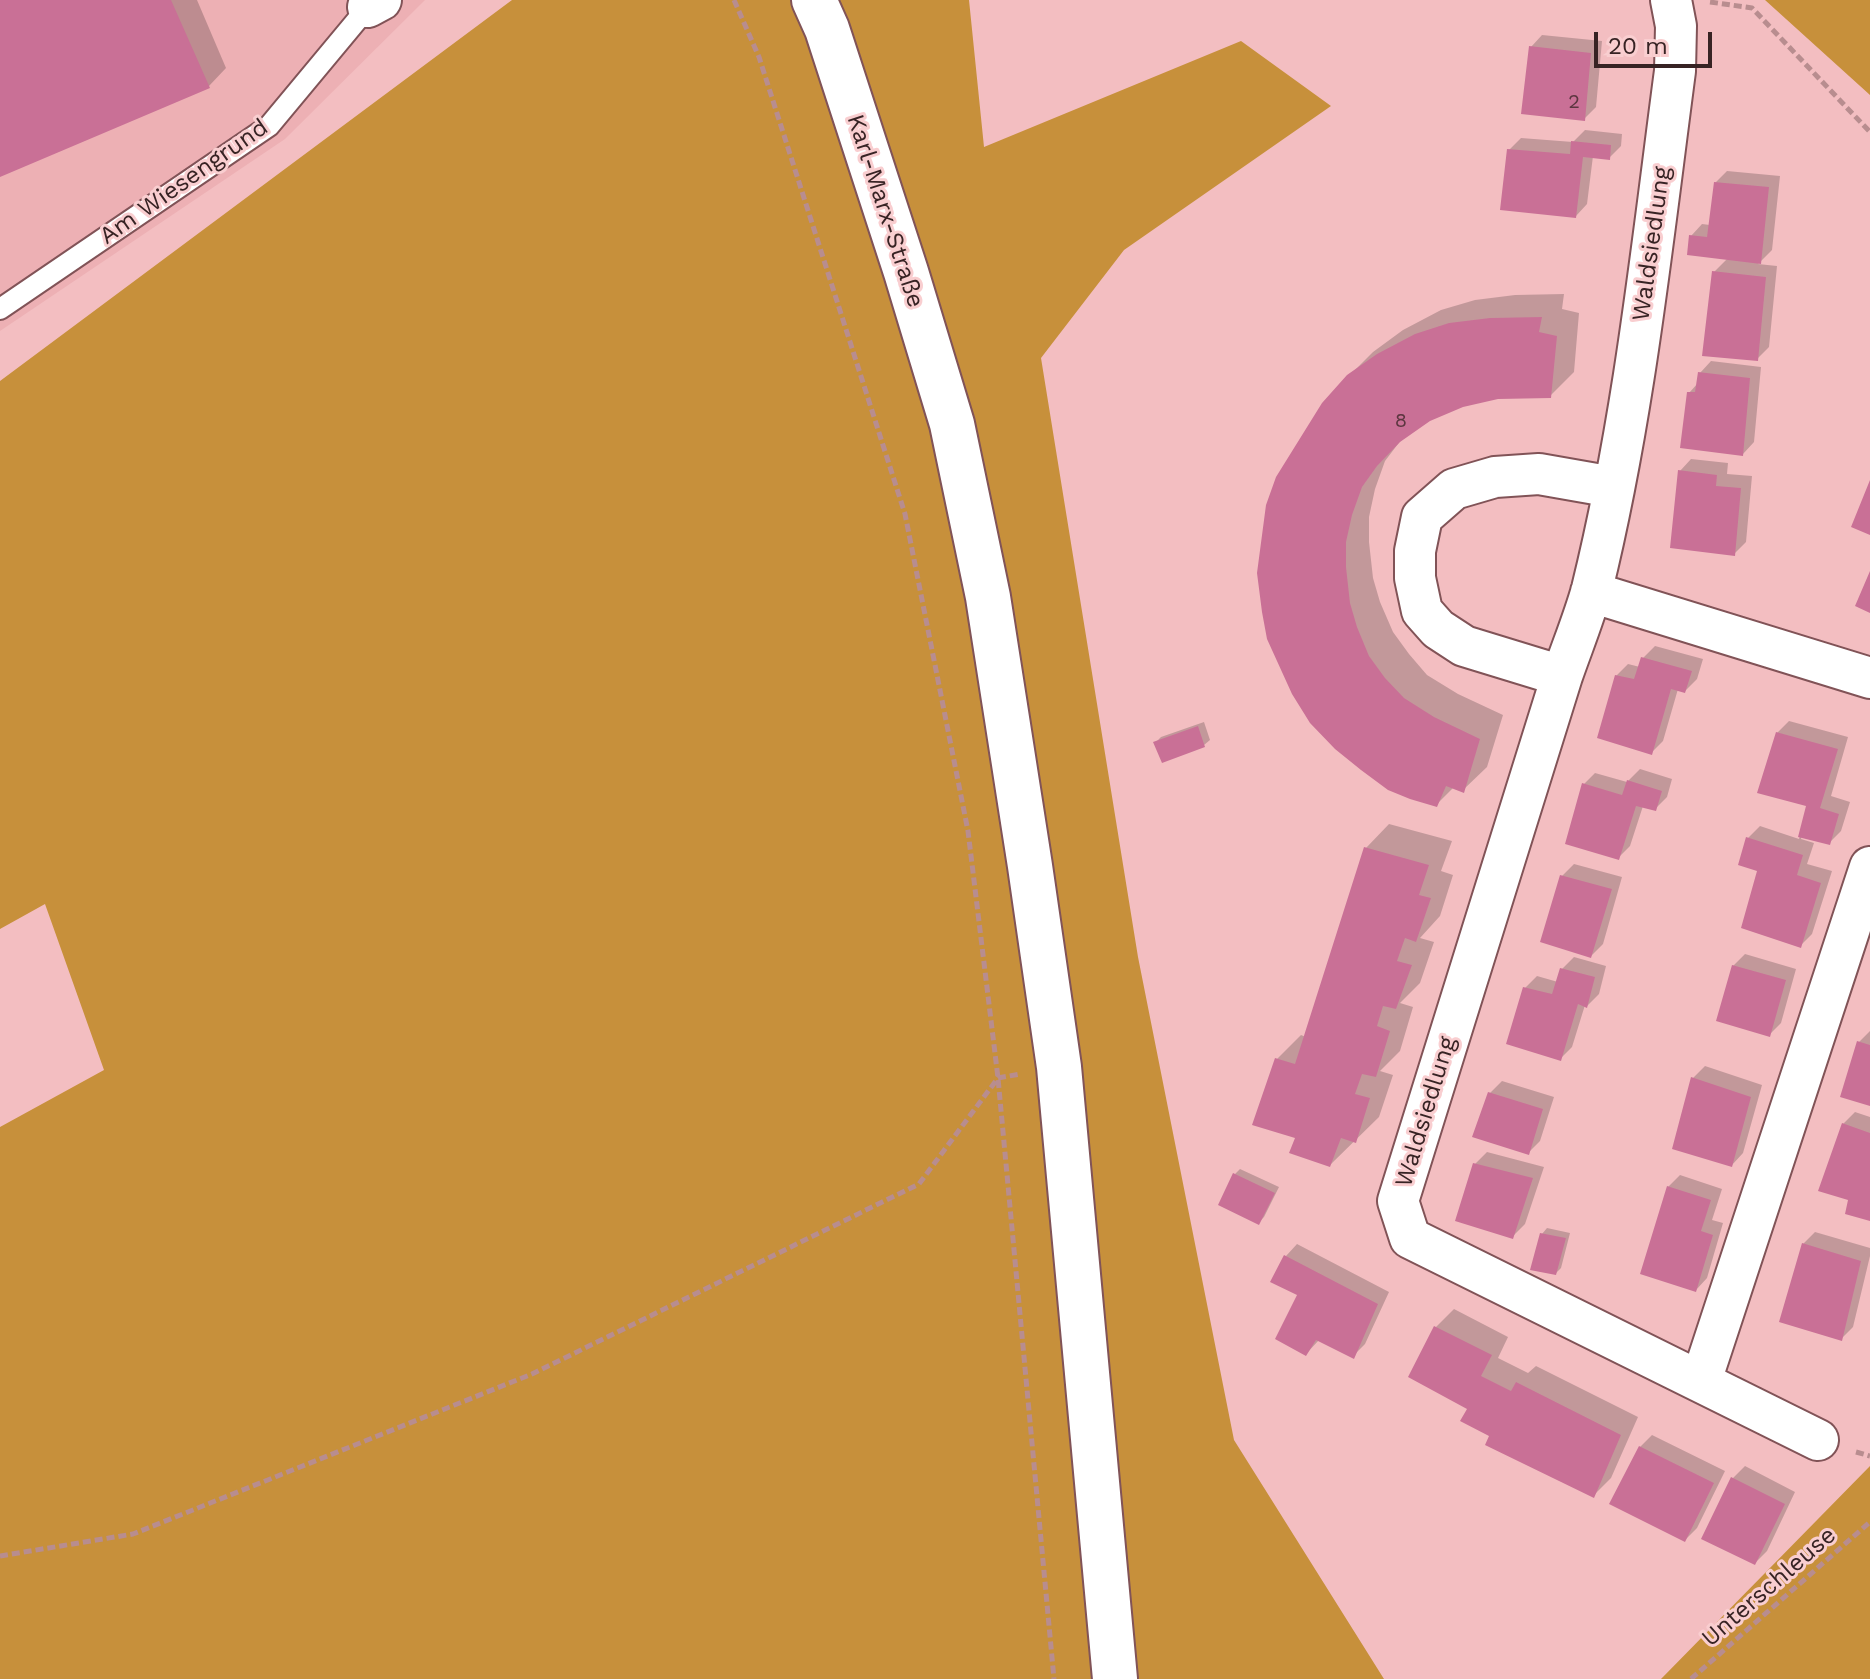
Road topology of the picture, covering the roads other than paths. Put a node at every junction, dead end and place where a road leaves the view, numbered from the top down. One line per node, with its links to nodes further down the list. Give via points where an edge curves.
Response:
1 (814, 0): 12 (main road, Karl-Marx-Straße, via 952,424 988,597 1059,1067)
2 (1671, 0): 5 (street, Waldsiedlung, via 1675,71 1634,375)
3 (375, 4): 4 (lane, Am Wiesengrund, via 269,126)
4 (0, 309)
5 (1613, 487): 6 (street, Waldsiedlung); 7 (street, via 1539,474 1495,477 1454,489 1422,517 1415,578 1422,611 1464,646)
6 (1591, 592): 7 (street, Waldsiedlung); 8 (street)
7 (1562, 676): 10 (street, Waldsiedlung, via 1398,1201 1410,1238)
8 (1870, 678)
9 (1870, 867): 10 (street)
10 (1701, 1381): 11 (street, Waldsiedlung)
11 (1818, 1440)
12 (1115, 1679)

